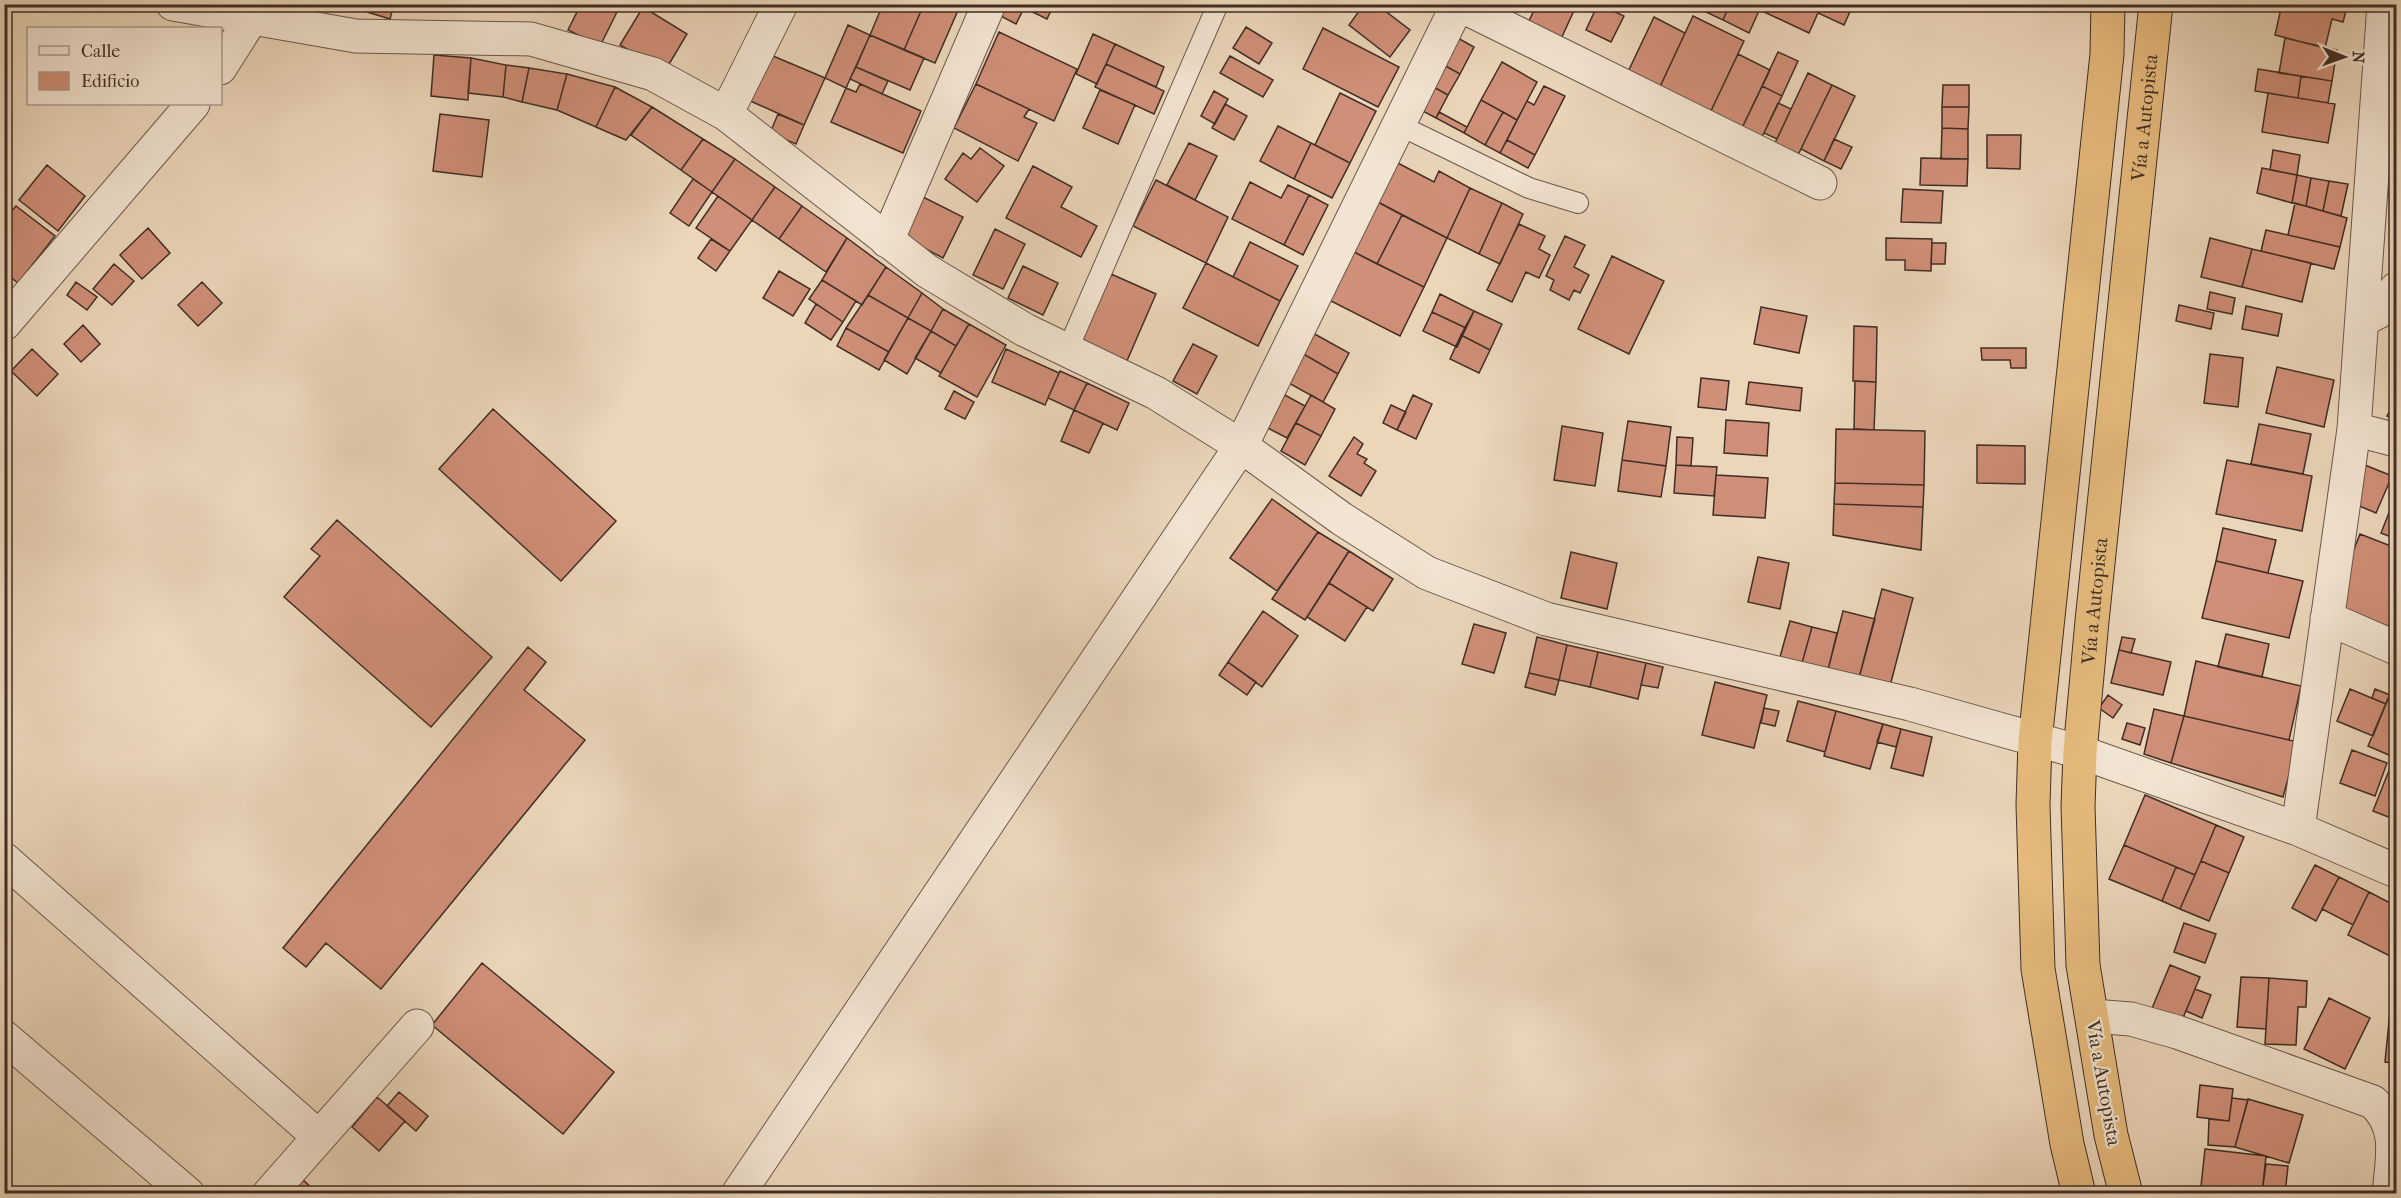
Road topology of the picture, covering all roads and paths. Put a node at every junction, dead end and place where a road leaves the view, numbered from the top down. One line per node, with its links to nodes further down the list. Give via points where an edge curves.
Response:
1 (173, 4): 9 (street)
2 (781, 4): 12 (street)
3 (989, 4): 16 (street)
4 (1218, 4): 20 (lane)
5 (2108, 4): 26 (highway, via 2107,54)
6 (2156, 4): 27 (highway, Vía a Autopista)
7 (2384, 4): 18 (street)
8 (1458, 5): 13 (street); 14 (street)
9 (251, 19): 10 (street); 12 (street, via 356,36 531,39 653,74)
10 (222, 65)
11 (192, 105): 19 (street)
12 (726, 114): 16 (street)
13 (1399, 125): 15 (lane, via 1529,188); 23 (street)
14 (1820, 183)
15 (1578, 203)
16 (887, 241): 20 (street, via 927,271)
17 (2397, 290): 18 (street, via 2378,312)
18 (2362, 320): 21 (street)
19 (4, 324)
20 (1066, 351): 23 (street, via 1156,393)
21 (2354, 429): 22 (street); 24 (street)
22 (2397, 440)
23 (1241, 446): 26 (street, via 1342,519 1427,573 1546,619 1910,704); 38 (street)
24 (2327, 618): 25 (street); 28 (street)
25 (2397, 648)
26 (2036, 741): 27 (street); 39 (highway, via 2033,805 2038,969)
27 (2080, 752): 28 (street); 31 (highway, Vía a Autopista, via 2083,965)
28 (2298, 829): 30 (street)
29 (4, 859): 35 (street)
30 (2397, 871)
31 (2092, 1016): 34 (street, via 2131,1019 2177,1032 2360,1097 2373,1102); 40 (highway, Vía a Autopista, via 2111,1135)
32 (417, 1026): 35 (street)
33 (4, 1037): 36 (street)
34 (2394, 1125): 41 (street)
35 (319, 1137): 37 (street)
36 (188, 1194)
37 (269, 1194)
38 (738, 1194)
39 (2079, 1194)
40 (2126, 1194)
41 (2389, 1194)

